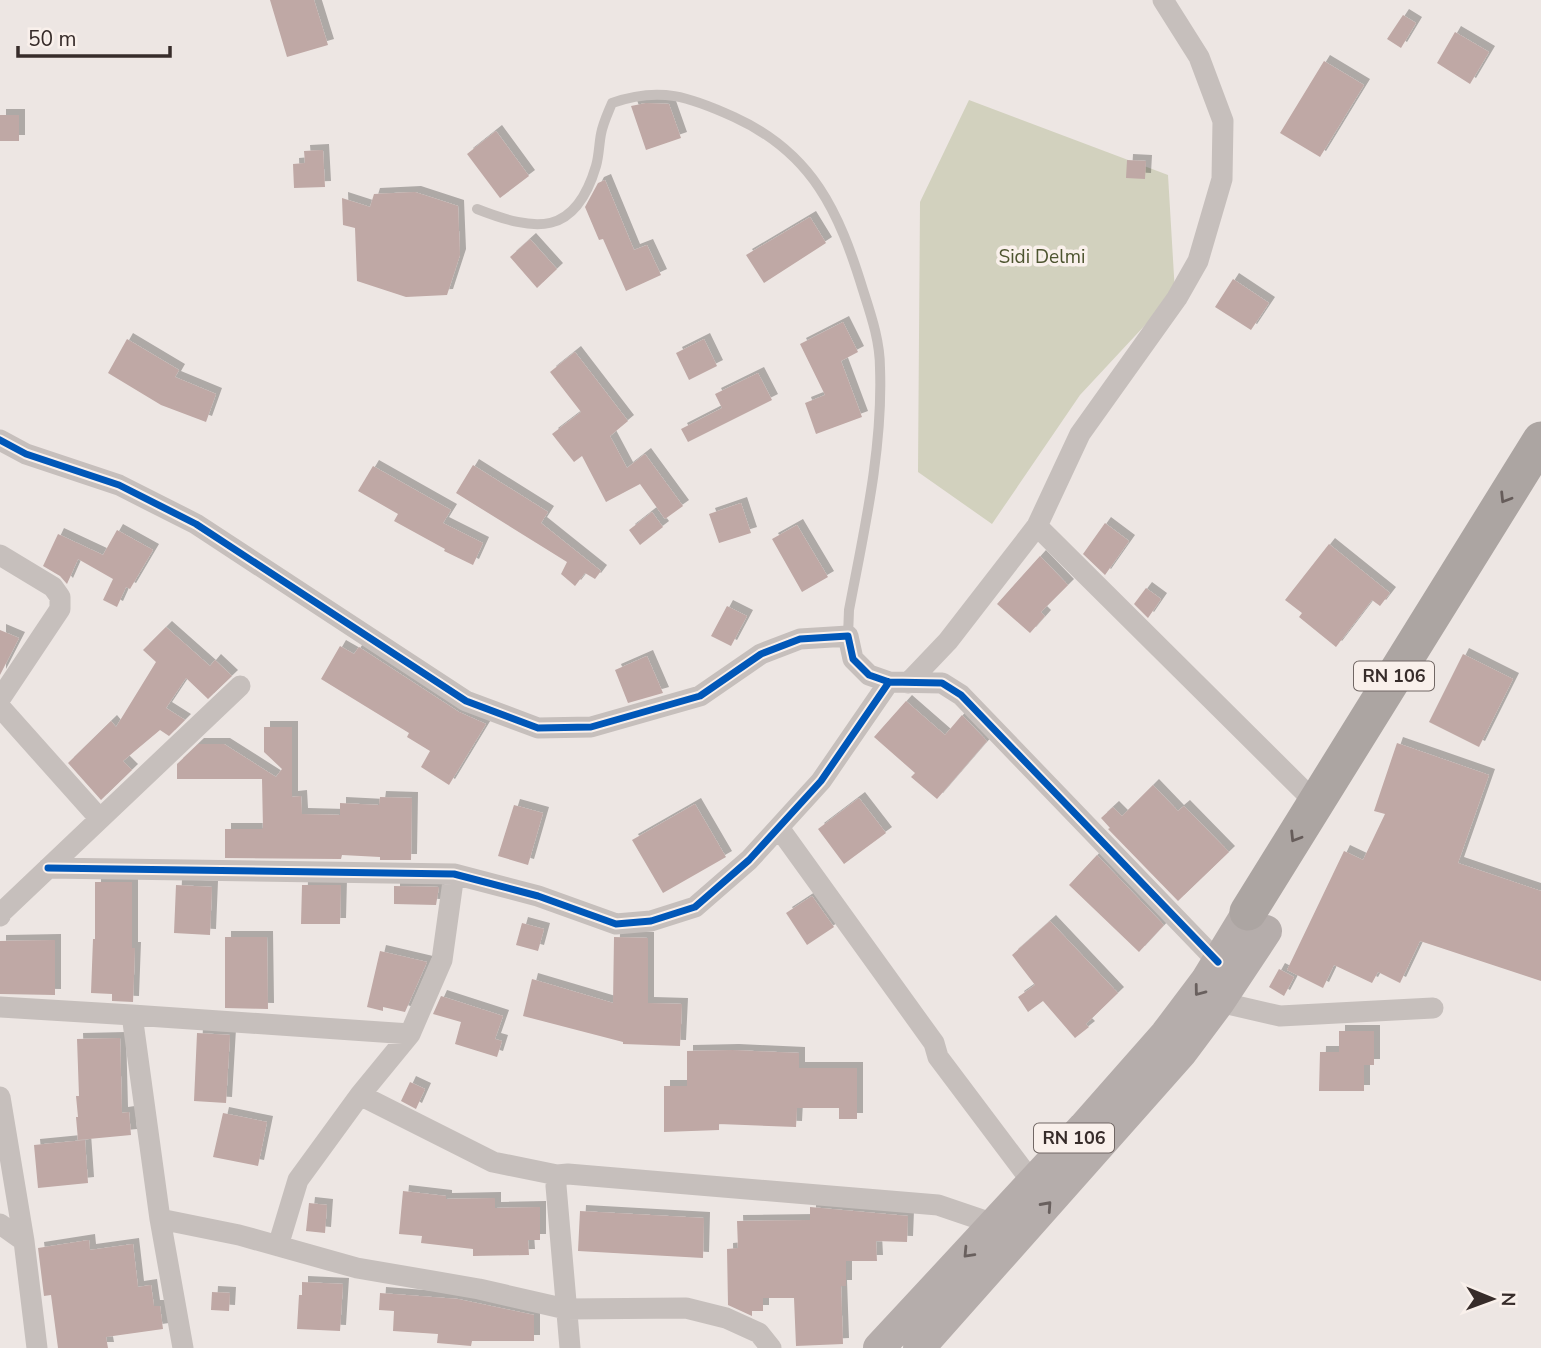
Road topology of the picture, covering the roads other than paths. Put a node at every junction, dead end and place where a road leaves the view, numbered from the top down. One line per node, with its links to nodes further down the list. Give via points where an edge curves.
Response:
1 (1163, 0): 6 (street, via 1199,57 1223,121 1222,179 1199,261 1080,434)
2 (477, 209): 8 (lane, via 510,222 536,225 561,221 587,190 612,103 635,95 661,93 701,102 767,134 804,167 838,220 877,335 877,446)
3 (0, 440): 8 (street, via 26,454 119,485 196,524 466,701 538,728 591,727 701,696 761,654 800,639)
4 (1541, 440): 13 (highway, RN 106, one-way to 13)
5 (1541, 485): 19 (highway, RN 106, via 1340,807)
6 (1037, 526): 9 (street, via 948,641); 13 (street)
7 (0, 555): 11 (street, via 53,587 60,597 60,609)
8 (848, 636): 9 (street, via 853,659 869,675)
9 (899, 682): 15 (street); 20 (street, via 942,683 961,695)
10 (240, 686): 14 (street)
11 (0, 699)
12 (0, 707): 14 (street)
13 (1316, 803): 19 (highway, RN 106, one-way to 19)
14 (100, 819): 16 (street)
15 (779, 828): 17 (street, via 695,907 651,921 616,924 538,896); 29 (street, via 934,1044 938,1057)
16 (48, 868): 17 (street); 18 (street)
17 (454, 874): 25 (street, via 442,960)
18 (1, 913)
19 (1257, 921): 20 (main road, RN 106); 21 (main road, RN 106)
20 (1218, 962): 29 (main road, RN 106, one-way to 29, via 1166,1034)
21 (1219, 1002): 23 (street, via 1280,1016); 42 (main road, RN 106, one-way to 21, via 1181,1053)
22 (0, 1007): 24 (street)
23 (1433, 1008)
24 (132, 1015): 25 (street); 30 (street)
25 (410, 1034): 26 (street)
26 (360, 1095): 28 (street, via 493,1162); 34 (street, via 298,1180)
27 (0, 1097): 33 (street)
28 (557, 1175): 32 (street, via 938,1205); 35 (street)
29 (1032, 1182): 32 (main road, RN 106)
30 (160, 1219): 34 (street); 37 (street)
31 (0, 1224): 33 (street)
32 (995, 1224): 41 (main road, RN 106, one-way to 41)
33 (24, 1241): 36 (street)
34 (278, 1246): 35 (street, via 357,1268)
35 (566, 1309): 39 (street); 40 (street, via 686,1308 759,1333)
36 (37, 1348)
37 (183, 1348): 38 (street)
38 (194, 1348)
39 (570, 1348)
40 (771, 1348)
41 (879, 1348)
42 (919, 1348)

